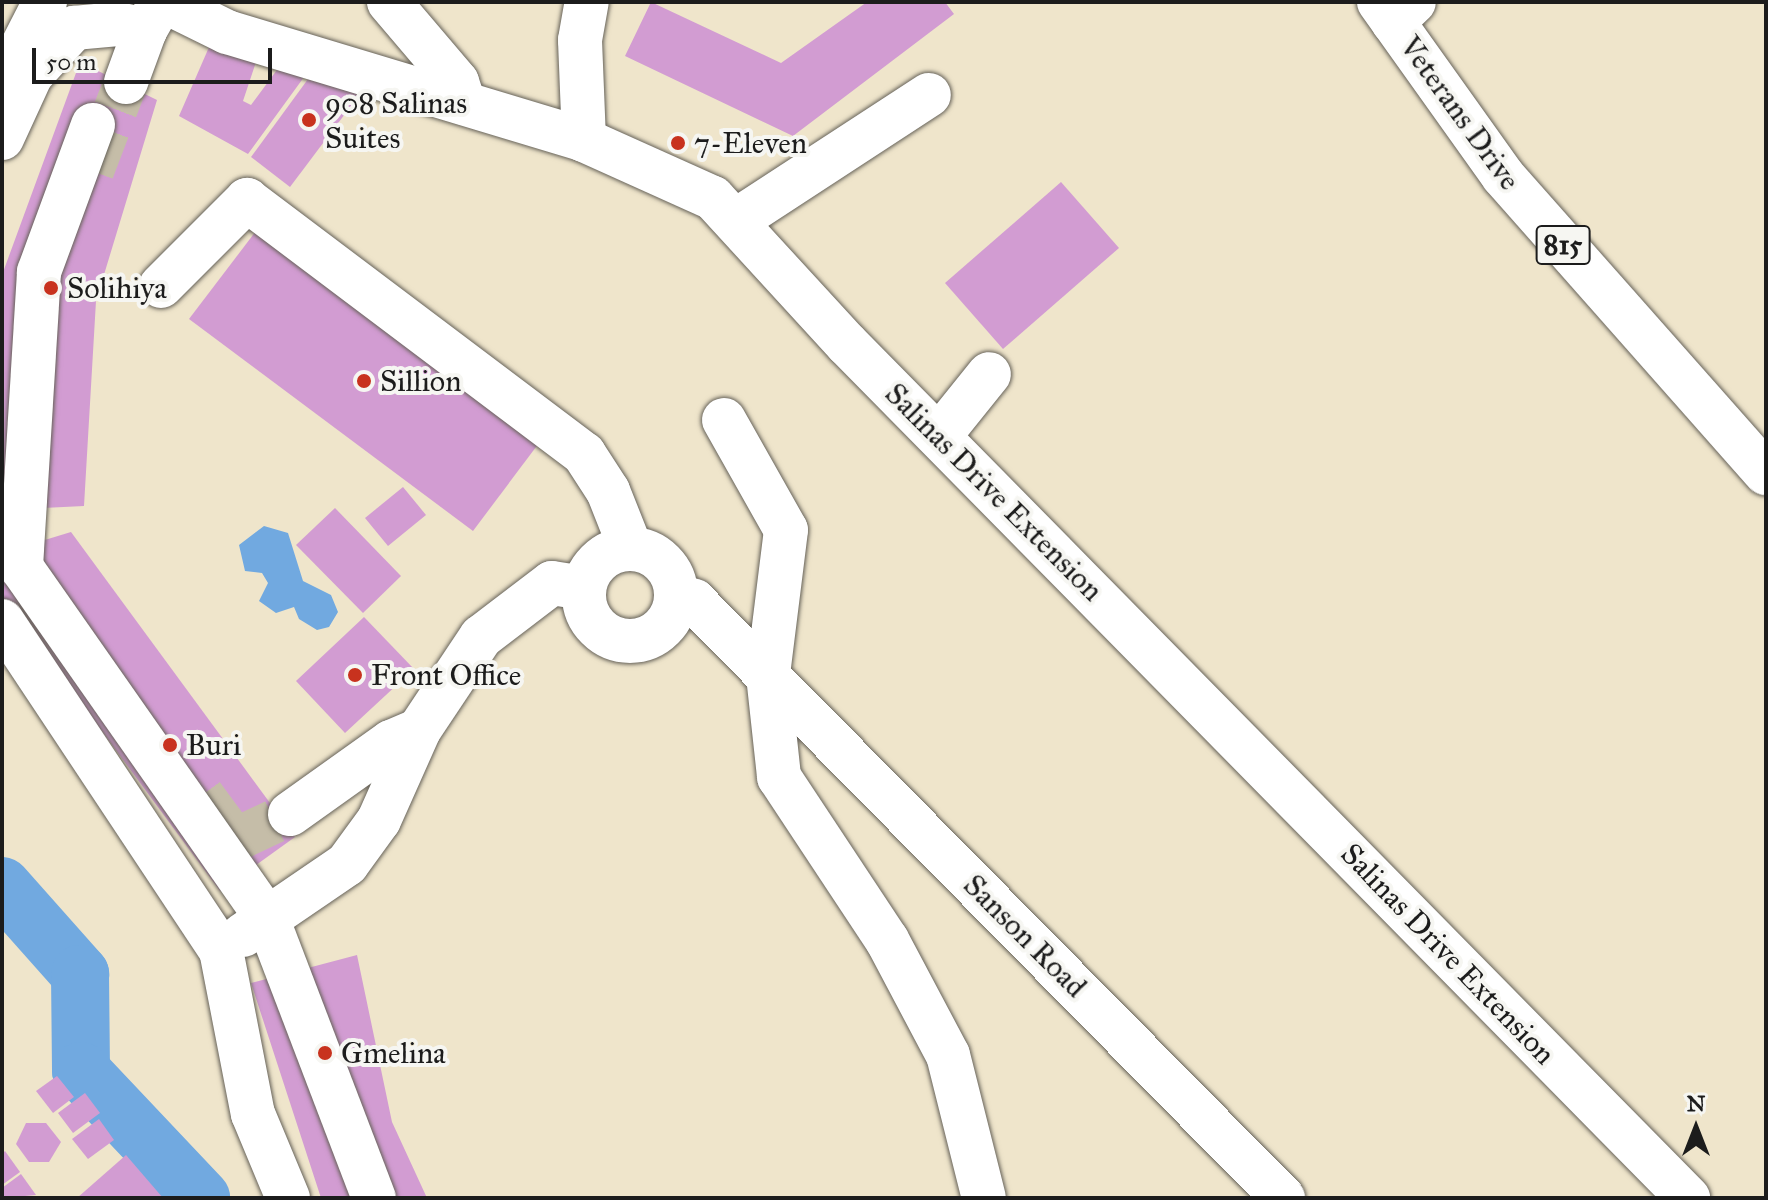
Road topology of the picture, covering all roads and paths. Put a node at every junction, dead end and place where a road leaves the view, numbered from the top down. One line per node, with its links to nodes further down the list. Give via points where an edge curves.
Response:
1 (45, 2): 7 (street)
2 (389, 2): 9 (street, via 457,82)
3 (587, 2): 12 (street, via 580,40)
4 (1395, 9): 18 (street, Veterans Drive / 815, via 1503,176)
5 (157, 11): 6 (street); 9 (street, Salinas Drive Extension); 11 (street, Salinas Drive Extension, via 118,24 74,28 31,75)
6 (126, 82)
7 (2, 85)
8 (929, 95): 13 (street)
9 (464, 103): 12 (street, Salinas Drive Extension)
10 (93, 125): 26 (street, via 39,272 21,567)
11 (2, 138)
12 (584, 140): 13 (street, Salinas Drive Extension, via 713,198)
13 (737, 220): 17 (street, Salinas Drive Extension, via 847,344)
14 (161, 286): 19 (street, via 247,200 584,454 608,491)
15 (989, 374): 17 (street)
16 (724, 420): 23 (street, via 786,530)
17 (940, 435): 32 (street, Salinas Drive Extension)
18 (1766, 473)
19 (631, 549): 20 (street, via 603,558); 21 (street, via 645,551 669,568)
20 (584, 588): 21 (street, via 588,615 607,636 633,642); 24 (street, via 552,583 481,637)
21 (668, 614): 23 (street, Sanson Road, via 694,601)
22 (2, 621): 27 (street)
23 (758, 666): 30 (street, via 779,777 887,940 929,1015 948,1055); 31 (street, Sanson Road)
24 (405, 736): 25 (street); 26 (street, via 379,820 347,864)
25 (290, 814)
26 (267, 918): 27 (street); 29 (street)
27 (221, 950): 28 (street, via 253,1114)
28 (288, 1198)
29 (374, 1198)
30 (984, 1198)
31 (1283, 1198)
32 (1688, 1198)

